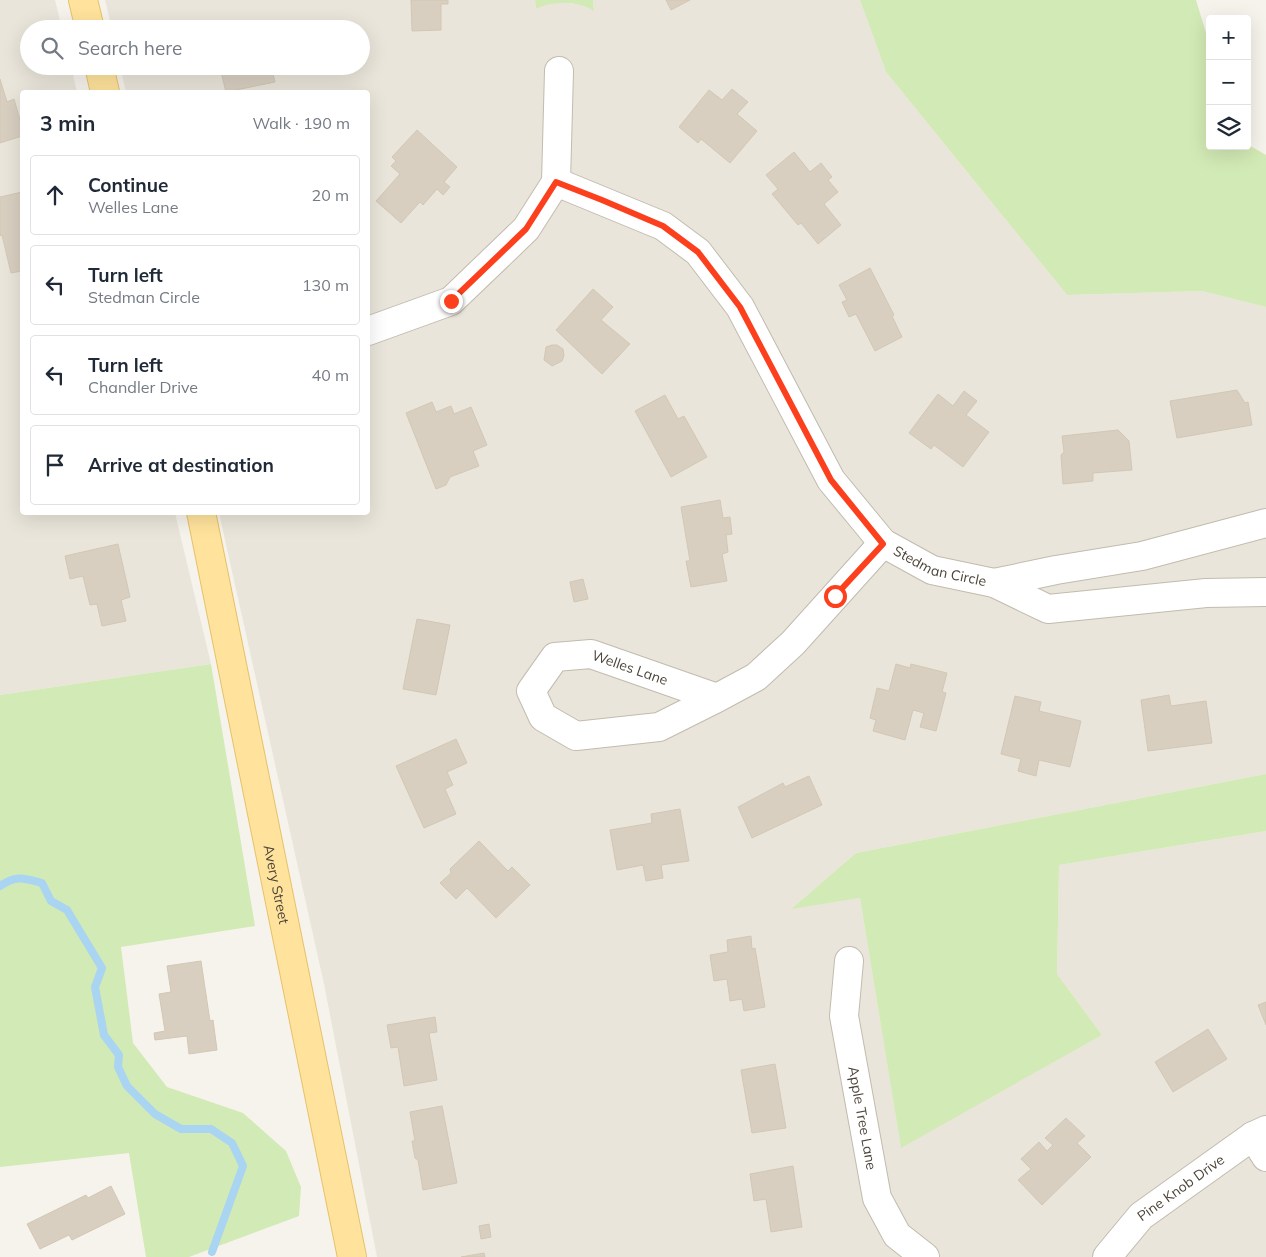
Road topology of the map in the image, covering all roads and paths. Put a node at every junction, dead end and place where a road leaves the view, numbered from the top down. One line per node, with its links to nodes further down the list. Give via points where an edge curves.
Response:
1 (83, 0): 2 (main road)
2 (88, 20)
3 (559, 71): 6 (street)
4 (101, 75): 5 (main road)
5 (105, 90)
6 (556, 182): 7 (street, via 526,229 451,301); 10 (street, Stedman Circle, via 663,226 698,252 740,307 831,480)
7 (370, 331)
8 (202, 515): 16 (main road, Avery Street)
9 (1266, 523): 11 (street, Stedman Circle, via 1142,556)
10 (883, 544): 11 (street, Stedman Circle, via 932,570); 13 (street, Welles Lane, via 793,643 756,677)
11 (994, 583): 12 (street, Stedman Circle, via 1048,609 1206,593)
12 (1266, 592)
13 (717, 698): 13 (street, Welles Lane, via 591,654 555,657 531,691 543,716 576,736 659,727)
14 (849, 961): 17 (street, Apple Tree Lane, via 844,1016 877,1198 897,1235)
15 (1262, 1141): 18 (street, Pine Knob Drive, via 1141,1216)
16 (352, 1257)
17 (925, 1257)
18 (1107, 1257)

